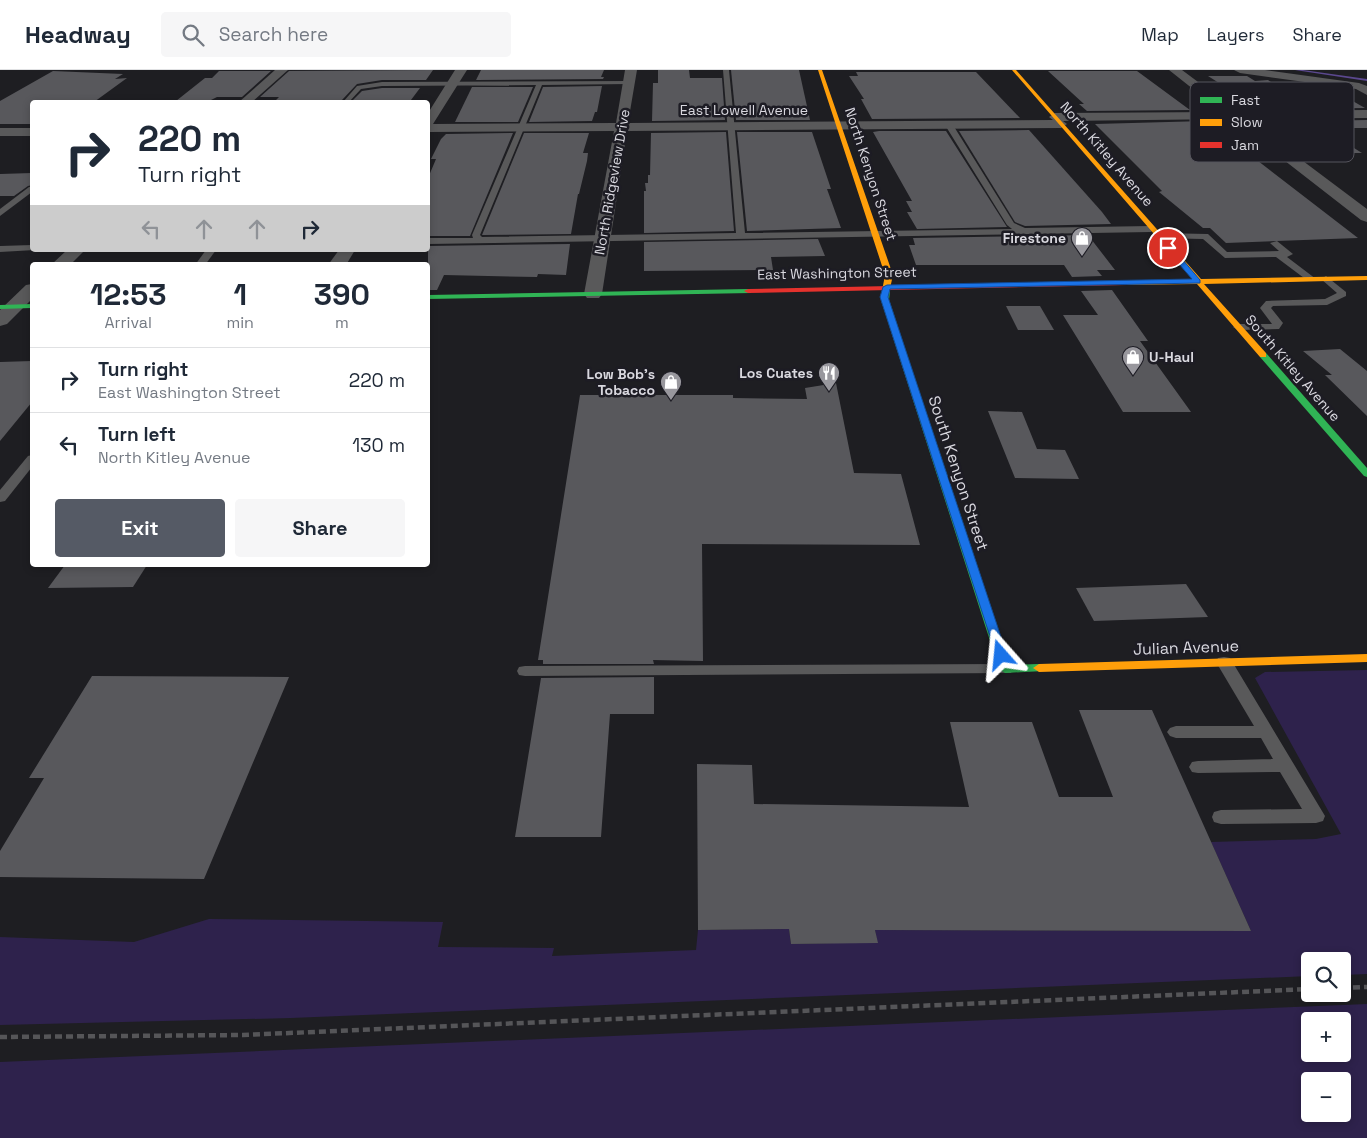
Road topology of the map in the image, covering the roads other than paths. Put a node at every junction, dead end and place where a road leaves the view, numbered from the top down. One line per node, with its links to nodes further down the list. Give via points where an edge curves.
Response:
1 (282, 70): 13 (street)
2 (461, 70): 11 (street)
3 (726, 70): 21 (lane)
4 (820, 70): 22 (street, North Kenyon Street)
5 (1014, 70): 19 (street, North Kitley Avenue)
6 (1175, 70): 9 (street)
7 (1240, 70): 10 (street)
8 (630, 76): 12 (lane); 23 (street, North Ridgeview Drive)
9 (1190, 82)
10 (1322, 82)
11 (452, 83): 12 (lane); 14 (lane, via 368,85); 18 (street)
12 (540, 83): 25 (lane)
13 (247, 100)
14 (348, 100)
15 (1354, 114): 16 (street, East Lowell Avenue)
16 (1367, 114)
17 (1190, 116): 19 (street, East Lowell Avenue)
18 (430, 119)
19 (1058, 120): 20 (street, East Lowell Avenue); 33 (street, North Kitley Avenue)
20 (949, 125): 22 (street, East Lowell Avenue); 32 (lane, via 1011,225)
21 (732, 126): 22 (street, East Lowell Avenue); 23 (street, East Lowell Avenue); 35 (lane)
22 (839, 126): 34 (street, North Kenyon Street)
23 (621, 127): 25 (street, East Lowell Avenue); 36 (street, North Ridgeview Drive)
24 (430, 128): 25 (street, East Lowell Avenue)
25 (522, 128): 37 (lane, via 476,235)
26 (30, 132): 27 (street)
27 (3, 134)
28 (1295, 162): 31 (street)
29 (30, 190): 30 (lane)
30 (0, 213)
31 (1367, 217)
32 (1022, 230): 33 (lane); 34 (lane)
33 (1155, 232): 43 (lane, via 1205,236 1225,255); 48 (street, North Kitley Avenue)
34 (874, 233): 35 (lane); 49 (street, North Kenyon Street, via 889,275)
35 (740, 235): 36 (lane)
36 (602, 238): 37 (lane); 51 (street, North Ridgeview Drive)
37 (479, 240): 38 (lane)
38 (430, 241)
39 (1274, 243): 43 (lane, via 1288,254)
40 (30, 248): 41 (lane)
41 (0, 249)
42 (75, 252): 44 (street)
43 (1279, 254): 46 (lane)
44 (63, 262)
45 (1367, 278): 47 (street, East Washington Street)
46 (1311, 279): 47 (street, East Washington Street); 48 (street, East Washington Street)
47 (1326, 279): 55 (lane, via 1343,294 1327,302 1270,303 1265,308 1278,323 1274,327)
48 (1197, 281): 49 (street, East Washington Street); 55 (street, South Kitley Avenue)
49 (887, 287): 51 (street, East Washington Street); 61 (street, South Kenyon Street, via 884,297)
50 (30, 291): 53 (street)
51 (593, 294): 52 (street, East Washington Street)
52 (430, 297)
53 (16, 306): 54 (street)
54 (0, 320)
55 (1238, 327): 57 (street, South Kitley Avenue)
56 (30, 461): 58 (lane)
57 (1367, 474)
58 (0, 498)
59 (1367, 658): 60 (street, Julian Avenue)
60 (1224, 662): 61 (street, Julian Avenue); 64 (lane)
61 (1005, 668): 62 (lane)
62 (525, 671)
63 (1176, 732): 64 (lane)
64 (1266, 732): 65 (lane)
65 (1286, 765): 66 (lane); 67 (lane, via 1316,816)
66 (1198, 767)
67 (1221, 817)

